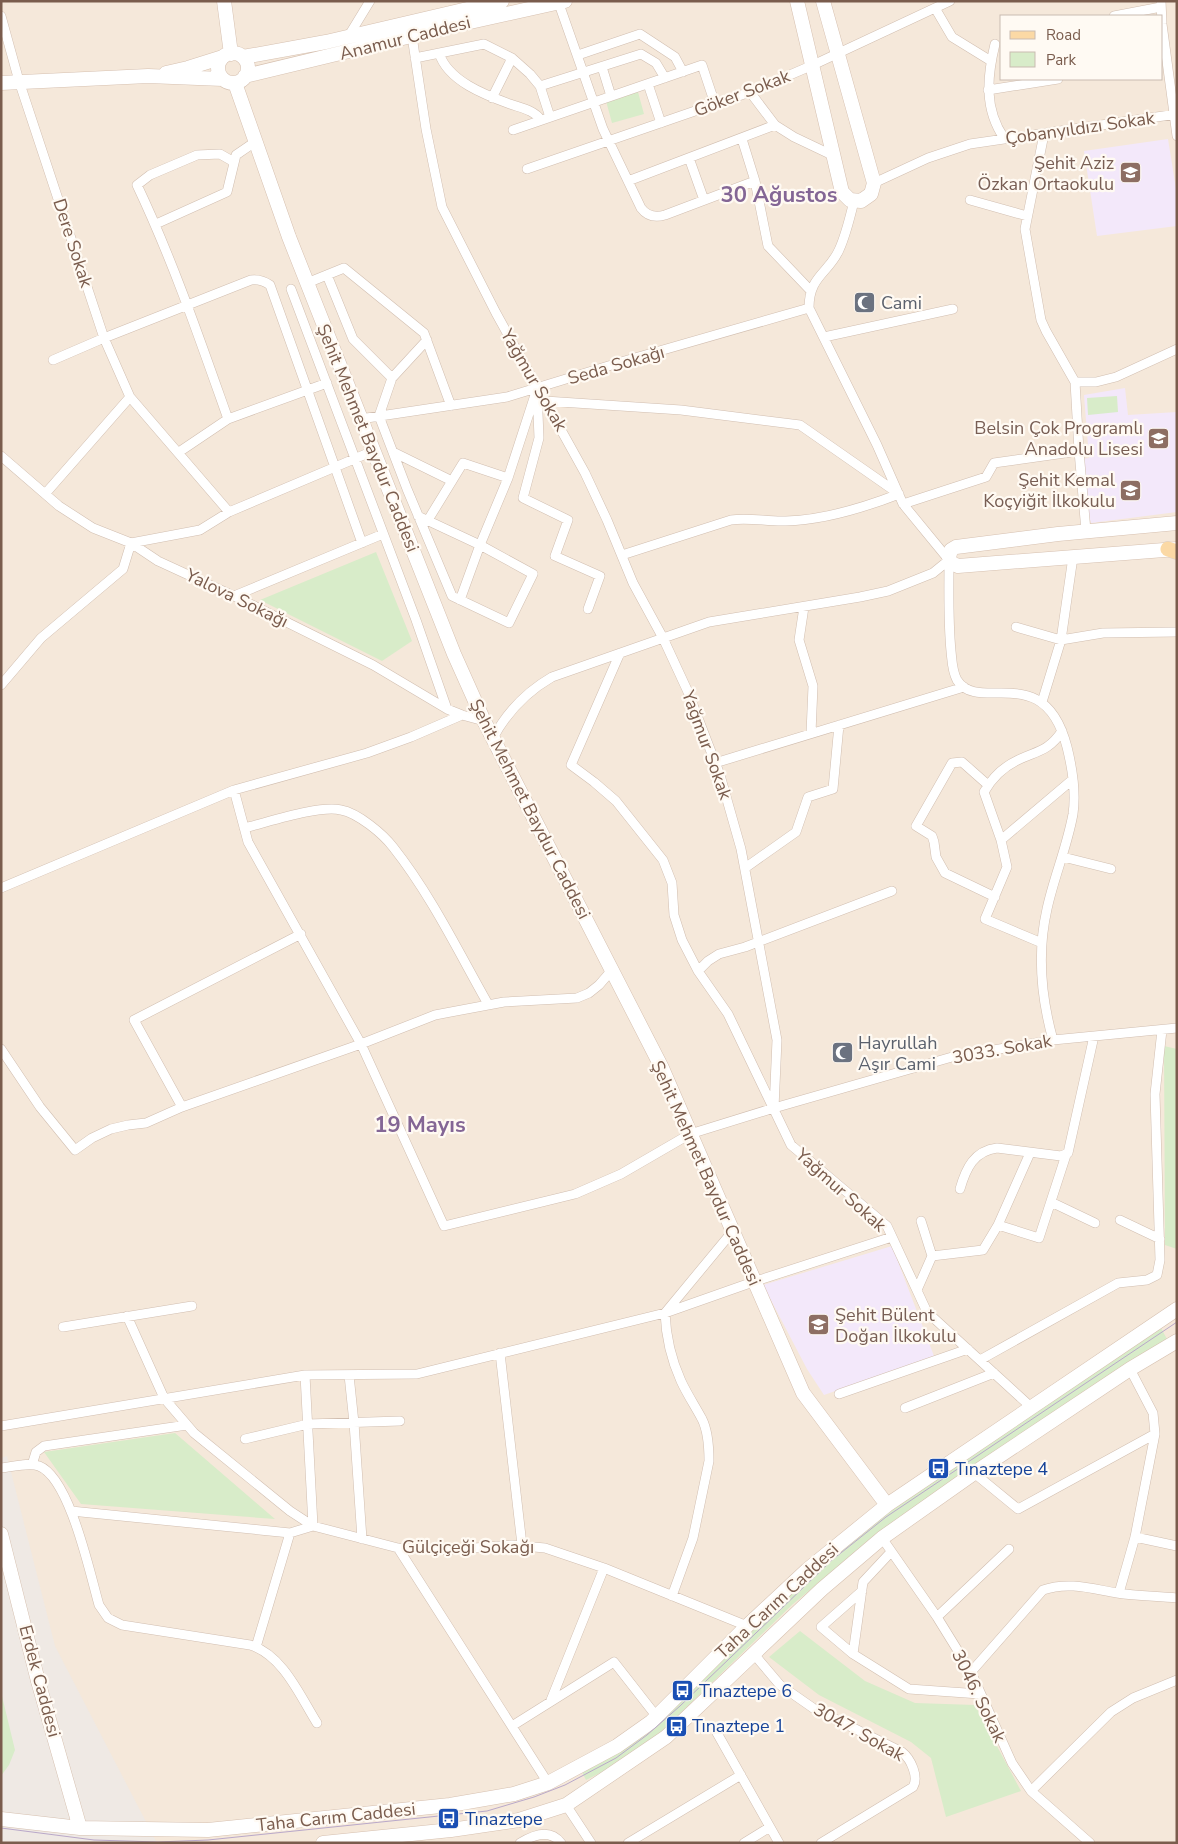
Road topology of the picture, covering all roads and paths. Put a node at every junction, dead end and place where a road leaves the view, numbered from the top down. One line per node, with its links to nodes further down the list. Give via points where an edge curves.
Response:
1 (224, 1): 19 (street)
2 (370, 1): 14 (street)
3 (502, 1): 14 (street, Anamur Caddesi)
4 (797, 1): 24 (street)
5 (950, 1): 9 (street, Göker Sokak)
6 (561, 2): 13 (street, Anamur Caddesi); 18 (street)
7 (824, 3): 17 (street)
8 (1161, 4): 10 (street)
9 (935, 8): 17 (street, Göker Sokak); 22 (street, via 952,37)
10 (1118, 15)
11 (1, 16): 32 (street, Dere Sokak)
12 (1163, 32): 23 (street)
13 (412, 36): 20 (street, Yağmur Sokak); 30 (street, Anamur Caddesi)
14 (348, 37): 19 (street, Anamur Caddesi)
15 (995, 44): 22 (street)
16 (439, 53): 20 (street); 21 (street, via 484,44); 39 (street, via 450,72)
17 (838, 54): 24 (street, Göker Sokak); 59 (street)
18 (578, 55): 26 (street); 27 (street, via 640,34 675,57)
19 (232, 56): 28 (street, Anamur Caddesi); 30 (street, via 247,64); 30 (street, via 218,68)
20 (415, 58): 80 (street, Yağmur Sokak, via 442,207)
21 (512, 58): 35 (street); 39 (street)
22 (991, 61): 36 (street)
23 (1165, 61): 42 (street)
24 (813, 66): 37 (street, Göker Sokak); 53 (street)
25 (602, 67): 26 (street); 29 (street, via 641,54 656,62); 38 (street)
26 (584, 72): 35 (street); 40 (street)
27 (683, 72): 29 (street); 41 (street, via 702,65)
28 (148, 76): 30 (street, Anamur Caddesi); 32 (street)
29 (666, 78): 34 (street)
30 (235, 80): 52 (street, Şehit Mehmet Baydur Caddesi)
31 (1052, 80): 36 (street)
32 (19, 81): 33 (street); 73 (street, Dere Sokak)
33 (1, 83)
34 (648, 84): 38 (street); 44 (street)
35 (540, 86): 43 (street)
36 (988, 90): 49 (street, via 991,114)
37 (750, 92): 41 (street, Göker Sokak); 45 (street)
38 (611, 96): 40 (street)
39 (492, 98): 43 (street)
40 (594, 102): 43 (street); 51 (street)
41 (715, 104): 44 (street, Göker Sokak)
42 (1175, 115): 47 (street, Çobanyıldızı Sokak); 48 (street)
43 (545, 119): 46 (street)
44 (661, 123): 51 (street, Göker Sokak)
45 (775, 125): 50 (street); 53 (street)
46 (513, 130)
47 (1044, 134): 49 (street, Çobanyıldızı Sokak); 63 (street)
48 (1177, 136)
49 (1004, 138): 59 (street, Çobanyıldızı Sokak, via 949,150)
50 (742, 139): 54 (street); 58 (street)
51 (609, 141): 56 (street, Göker Sokak); 57 (street)
52 (255, 142): 55 (street, via 236,155); 66 (street, Şehit Mehmet Baydur Caddesi)
53 (834, 156): 62 (street, via 842,192)
54 (689, 158): 57 (street); 60 (street)
55 (234, 162): 64 (street, via 227,192); 64 (street, via 220,154 197,155 150,175 138,185)
56 (527, 169)
57 (628, 181): 60 (street, via 641,208 653,216 665,215)
58 (755, 181): 60 (street); 68 (street, via 768,246)
59 (874, 183): 62 (street, via 868,197)
60 (704, 200)
61 (970, 200): 63 (street)
62 (854, 201): 68 (street, via 840,248 818,276)
63 (1027, 216): 78 (street, via 1025,229 1041,320)
64 (156, 224): 69 (street)
65 (327, 275): 66 (street); 74 (street, via 344,268 424,333); 77 (street, via 353,339)
66 (307, 283): 87 (street, Şehit Mehmet Baydur Caddesi)
67 (292, 289): 79 (street)
68 (811, 291): 70 (street)
69 (188, 305): 73 (street); 81 (street, via 251,280 266,282); 86 (street)
70 (809, 308): 72 (street); 80 (street, Seda Sokağı)
71 (953, 309): 72 (street)
72 (824, 337): 98 (street)
73 (104, 338): 76 (street); 82 (street, Dere Sokak)
74 (427, 340): 77 (street); 84 (street)
75 (1177, 349): 78 (street, via 1116,378)
76 (53, 360)
77 (392, 378): 85 (street)
78 (1075, 382): 89 (street)
79 (327, 383): 81 (street); 93 (street)
80 (537, 388): 83 (street, Yağmur Sokak); 84 (street, Seda Sokağı, via 507,397); 95 (street); 116 (street, via 539,438 523,498 568,520 555,556 600,576)
81 (307, 390): 86 (street); 94 (street)
82 (130, 397): 90 (street, Dere Sokak); 97 (street)
83 (545, 401): 98 (street, via 681,410 800,425); 110 (street, Yağmur Sokak, via 589,480)
84 (451, 406): 85 (street, Seda Sokağı)
85 (379, 416): 87 (street, Seda Sokağı); 91 (street)
86 (228, 419): 90 (street)
87 (360, 419): 88 (street, Şehit Mehmet Baydur Caddesi)
88 (373, 451): 93 (street); 127 (street, Şehit Mehmet Baydur Caddesi)
89 (1079, 451): 99 (street, via 994,463 986,477); 104 (street)
90 (179, 452): 100 (street, Dere Sokak)
91 (393, 452): 96 (street); 101 (street)
92 (1, 456): 97 (street, Yalova Sokağı)
93 (355, 458): 94 (street); 105 (street)
94 (335, 467): 100 (street); 107 (street)
95 (508, 478): 96 (street, via 463,463); 108 (street)
96 (452, 481): 102 (street)
97 (45, 494): 106 (street, Yalova Sokağı, via 81,521 104,534)
98 (899, 494): 99 (street); 110 (street, via 860,508 819,517 777,522 732,520)
99 (903, 504): 112 (street)
100 (229, 512): 106 (street, via 200,530)
101 (418, 516): 102 (street); 114 (street, via 452,596)
102 (428, 520): 108 (street)
103 (1177, 523): 104 (street)
104 (1086, 531): 112 (street, via 956,547 950,552)
105 (383, 534): 107 (street); 125 (street)
106 (131, 543): 113 (street, Yalova Sokağı, via 158,561); 122 (street, via 123,569 40,638)
107 (362, 543): 113 (street)
108 (480, 545): 114 (street); 114 (street, via 533,574 509,623)
109 (1174, 550): 111 (street)
110 (622, 555): 119 (street, Yağmur Sokak, via 633,583)
111 (1073, 557): 112 (street); 120 (street)
112 (954, 563): 115 (street, via 901,587 874,595); 123 (street, via 948,618 953,670)
113 (234, 596): 125 (street, Yalova Sokağı, via 373,665)
114 (460, 600)
115 (804, 607): 119 (street, via 709,622); 130 (street, via 799,640 813,686)
116 (588, 609)
117 (1016, 627): 120 (street)
118 (1177, 632): 120 (street, via 1103,633)
119 (663, 638): 121 (street); 132 (street, Yağmur Sokak)
120 (1061, 640): 124 (street)
121 (620, 653): 131 (street, via 543,682 511,710); 148 (street, via 570,765 616,801 663,860 672,883 678,932)
122 (1, 685)
123 (964, 687): 124 (street, via 971,692 1021,693); 128 (street)
124 (1042, 702): 129 (street)
125 (447, 709): 126 (street, Yalova Sokağı)
126 (462, 715): 127 (street, Yalova Sokağı); 135 (street, via 367,753)
127 (484, 721): 131 (street, Şehit Mehmet Baydur Caddesi)
128 (838, 725): 130 (street); 139 (street, via 834,789 808,797 796,832)
129 (1062, 731): 133 (street); 134 (street, via 1047,748 1010,764)
130 (812, 734): 132 (street)
131 (494, 738): 147 (street, Şehit Mehmet Baydur Caddesi)
132 (716, 762): 139 (street, Yağmur Sokak)
133 (1072, 780): 137 (street); 138 (street, via 1073,813)
134 (988, 785): 137 (street, via 984,792); 143 (street, via 962,762 952,763 916,826 932,836 936,857 946,873)
135 (234, 790): 136 (street); 141 (street)
136 (244, 828): 144 (street, via 248,842); 149 (street, via 325,808 343,810 365,821 392,846 423,891)
137 (1001, 840): 143 (street, via 1007,867)
138 (1063, 857): 140 (street); 146 (street, via 1050,894)
139 (745, 868): 145 (street, Yağmur Sokak)
140 (1111, 869)
141 (1, 888)
142 (892, 891): 145 (street)
143 (995, 897): 146 (street, via 986,919)
144 (301, 934): 154 (street); 156 (street, via 134,1020)
145 (759, 941): 148 (street, via 714,957); 157 (street, Yağmur Sokak, via 777,1040)
146 (1042, 943): 153 (street, via 1043,992)
147 (612, 970): 149 (street, via 599,985 577,998); 158 (street, Şehit Mehmet Baydur Caddesi, via 662,1068)
148 (698, 971): 157 (street, via 728,1014)
149 (488, 1004): 154 (street, via 435,1015)
150 (1177, 1028): 151 (street, 3033. Sokak)
151 (1162, 1030): 152 (street, 3033. Sokak); 169 (street, via 1155,1094)
152 (1094, 1036): 153 (street, 3033. Sokak); 160 (street, via 1070,1150)
153 (1053, 1040): 157 (street, 3033. Sokak, via 952,1057)
154 (361, 1044): 156 (street); 158 (street, 3033. Sokak, via 444,1226 591,1188)
155 (1, 1049): 156 (street, via 40,1107 75,1150 111,1129 146,1123)
156 (182, 1108)
157 (774, 1108): 158 (street, 3033. Sokak); 168 (street, Yağmur Sokak, via 791,1145 887,1226)
158 (690, 1134): 167 (street, Şehit Mehmet Baydur Caddesi)
159 (1030, 1153): 160 (street); 161 (street, via 997,1148 982,1152 969,1164); 166 (street)
160 (1066, 1155): 162 (street)
161 (960, 1189)
162 (1051, 1202): 165 (street); 166 (street, via 1039,1238)
163 (1120, 1220): 169 (street)
164 (921, 1221): 170 (street)
165 (1095, 1223)
166 (998, 1225): 170 (street, via 983,1250)
167 (732, 1232): 171 (street, Şehit Mehmet Baydur Caddesi); 175 (street)
168 (892, 1236): 171 (street); 172 (street, Yağmur Sokak)
169 (1160, 1239): 181 (street, via 1160,1264 1154,1277 1118,1283)
170 (932, 1256): 172 (street)
171 (753, 1282): 175 (street); 200 (street, Şehit Mehmet Baydur Caddesi, via 803,1393)
172 (917, 1290): 179 (street, Yağmur Sokak, via 927,1312)
173 (192, 1306): 176 (street)
174 (1177, 1309): 188 (street, Taha Carım Caddesi)
175 (665, 1313): 180 (street); 216 (street, via 671,1357 702,1419 709,1450 692,1538)
176 (127, 1316): 177 (street); 187 (street, Gülçiçeği Sokağı)
177 (63, 1327)
178 (1177, 1341): 182 (street, Taha Carım Caddesi)
179 (968, 1349): 181 (street, Yağmur Sokak); 186 (street)
180 (500, 1354): 185 (street, via 417,1374); 208 (street)
181 (980, 1360): 183 (street, Yağmur Sokak)
182 (1130, 1369): 195 (street, via 1153,1412); 199 (street, Taha Carım Caddesi)
183 (994, 1373): 188 (street, Yağmur Sokak); 189 (street)
184 (305, 1375): 185 (street); 187 (street); 192 (street)
185 (349, 1375): 191 (street)
186 (839, 1394)
187 (164, 1398): 193 (street, Gülçiçeği Sokağı); 194 (street)
188 (1031, 1407): 200 (street, Taha Carım Caddesi)
189 (906, 1408)
190 (400, 1421): 191 (street)
191 (354, 1423): 192 (street); 207 (street)
192 (308, 1424): 196 (street); 202 (street)
193 (187, 1425): 197 (street, via 44,1446 36,1452); 202 (street, Gülçiçeği Sokağı, via 282,1505)
194 (1, 1426)
195 (1155, 1434): 199 (street, via 1018,1509); 205 (street)
196 (245, 1439)
197 (32, 1465): 198 (street); 201 (street, via 40,1466 49,1474)
198 (1, 1468)
199 (974, 1473): 206 (street, Taha Carım Caddesi)
200 (887, 1504): 219 (street, Taha Carım Caddesi, via 807,1570)
201 (71, 1511): 204 (street); 220 (street, via 99,1605 108,1618 122,1625)
202 (313, 1526): 204 (street); 207 (street, Gülçiçeği Sokağı)
203 (1, 1534): 237 (street, Erdek Caddesi)
204 (290, 1534): 220 (street)
205 (1135, 1537): 209 (street); 215 (street)
206 (882, 1538): 212 (street, 3046. Sokak); 221 (street, Taha Carım Caddesi)
207 (362, 1539): 210 (street, Gülçiçeği Sokağı)
208 (522, 1545): 210 (street, Gülçiçeği Sokağı, via 448,1550); 213 (street, Gülçiçeği Sokağı, via 556,1550)
209 (1177, 1546)
210 (398, 1548): 229 (street)
211 (1009, 1549): 218 (street)
212 (891, 1552): 214 (street, via 863,1582); 218 (street, 3046. Sokak)
213 (604, 1568): 216 (street, Gülçiçeği Sokağı); 226 (street)
214 (862, 1591): 222 (street); 222 (street, via 821,1627)
215 (1119, 1593): 217 (street); 223 (street, via 1076,1586 1054,1586 1043,1590)
216 (672, 1596): 219 (street, Gülçiçeği Sokağı)
217 (1177, 1598)
218 (937, 1617): 223 (street, 3046. Sokak)
219 (747, 1626): 227 (street, Taha Carım Caddesi)
220 (256, 1647): 228 (street, via 279,1664)
221 (753, 1653): 234 (street, Taha Carım Caddesi, via 666,1737); 245 (street, 3047. Sokak, via 780,1685 804,1702 902,1752 911,1762 915,1780 913,1787)
222 (853, 1654): 225 (street, via 910,1689)
223 (971, 1672): 225 (street, 3046. Sokak)
224 (1175, 1684): 233 (street, via 1133,1698 1111,1712)
225 (980, 1694): 233 (street, 3046. Sokak, via 1012,1763)
226 (551, 1700): 227 (street, via 614,1662); 229 (street)
227 (656, 1717): 232 (street, Taha Carım Caddesi, via 616,1746)
228 (317, 1723)
229 (512, 1726): 232 (street)
230 (717, 1733): 231 (street)
231 (741, 1776): 236 (street); 242 (street)
232 (548, 1783): 237 (street, Taha Carım Caddesi, via 514,1794 450,1805 208,1830)
233 (1032, 1791): 246 (street, 3046. Sokak)
234 (566, 1805): 238 (street, Taha Carım Caddesi, via 518,1820); 241 (street)
235 (1, 1819): 237 (street, Taha Carım Caddesi)
236 (770, 1826): 243 (street); 244 (street)
237 (80, 1828)
238 (323, 1843)
239 (520, 1843): 240 (street, via 541,1834 554,1836)
240 (561, 1843)
241 (591, 1843)
242 (628, 1843)
243 (744, 1843)
244 (779, 1843)
245 (821, 1843)
246 (1090, 1843)

